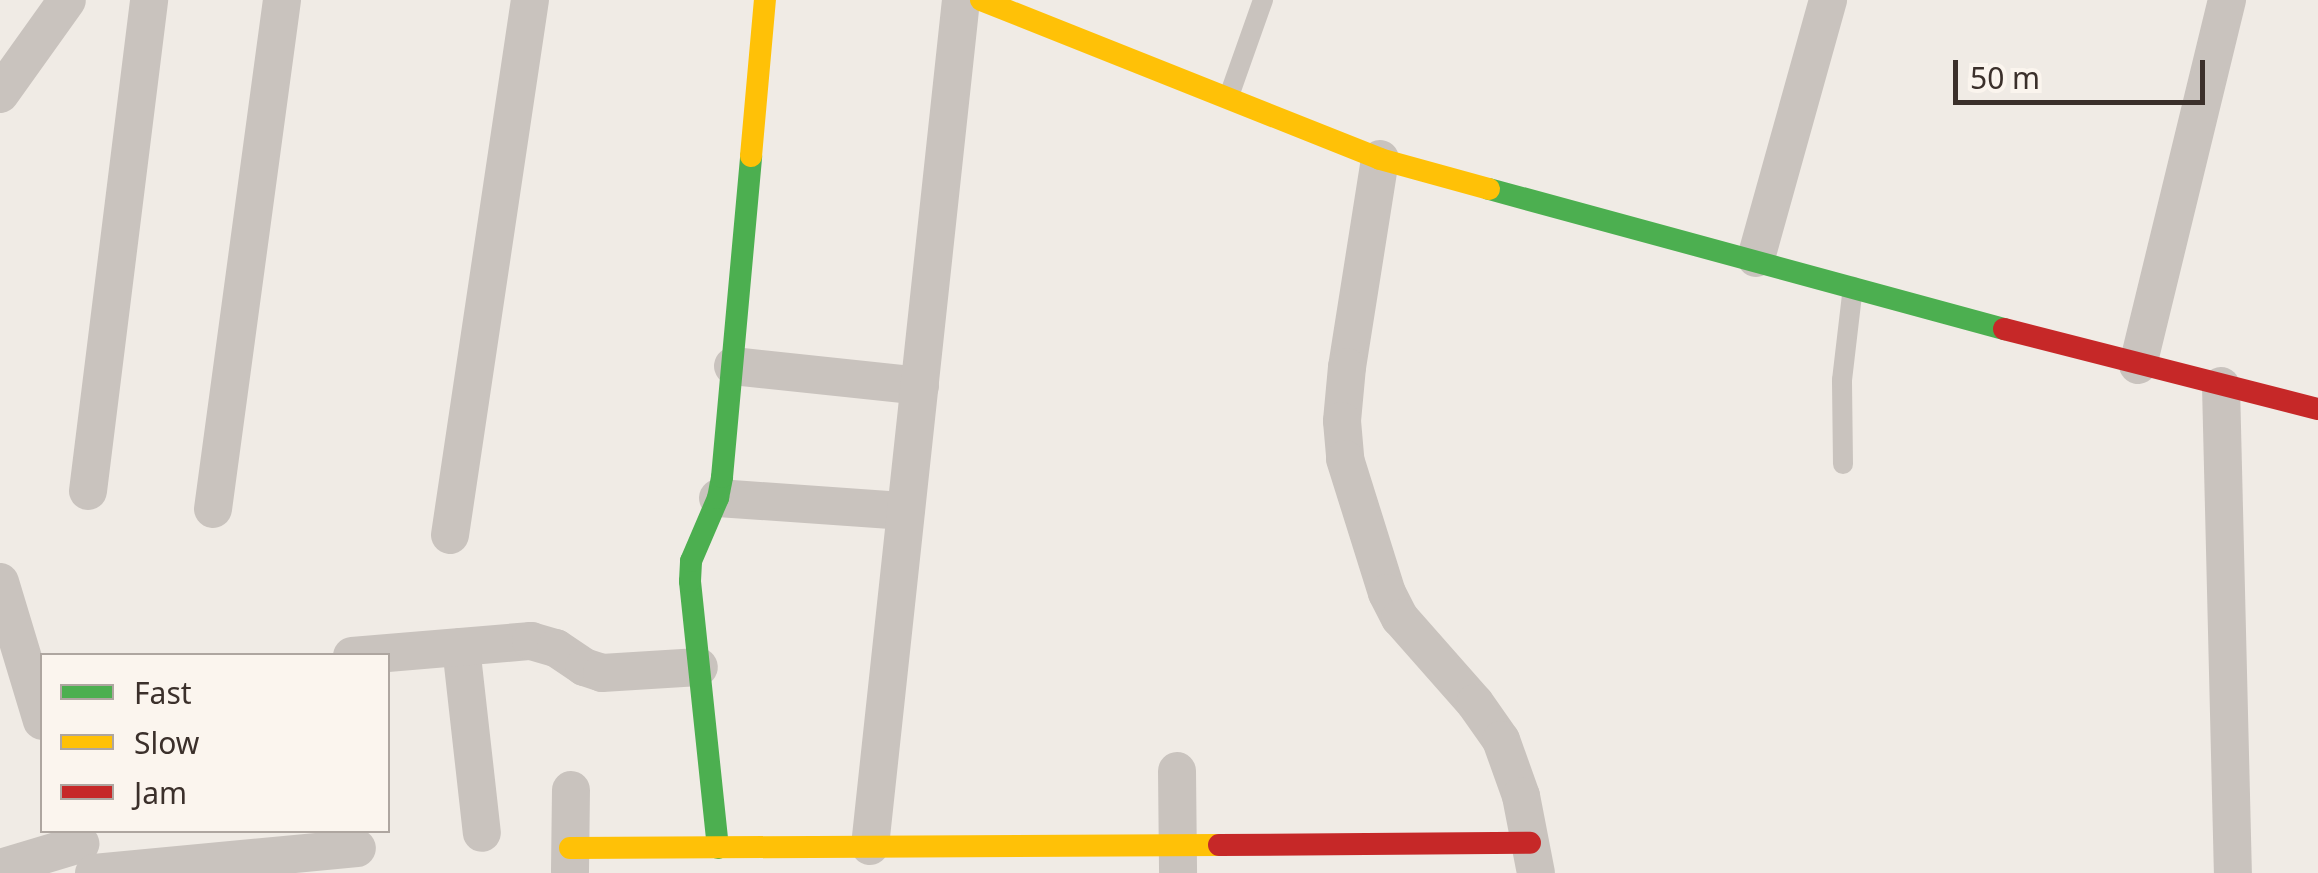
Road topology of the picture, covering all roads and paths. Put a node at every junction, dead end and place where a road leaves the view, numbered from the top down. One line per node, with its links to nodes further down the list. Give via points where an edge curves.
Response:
1 (67, 0): 11 (street)
2 (149, 0): 22 (street)
3 (282, 0): 24 (street)
4 (530, 0): 26 (street)
5 (765, 0): 17 (street)
6 (961, 0): 18 (street)
7 (981, 0): 12 (street)
8 (1262, 0): 12 (lane)
9 (1828, 0): 14 (street)
10 (2226, 0): 16 (street)
11 (0, 94)
12 (1228, 98): 13 (street)
13 (1380, 158): 14 (street); 43 (street, via 1346,367 1345,459 1387,593 1418,644 1476,703 1501,740)
14 (1756, 258): 15 (street)
15 (1853, 286): 16 (street); 21 (lane, via 1842,380)
16 (2138, 365): 19 (street)
17 (732, 366): 18 (street); 23 (street)
18 (920, 386): 25 (street)
19 (2222, 386): 20 (street); 50 (street)
20 (2318, 409)
21 (1844, 464)
22 (88, 491)
23 (718, 498): 25 (street); 30 (street, via 692,560)
24 (213, 509)
25 (906, 511): 37 (street)
26 (450, 535)
27 (0, 582): 31 (street)
28 (460, 647): 29 (street); 30 (street, via 532,642 602,673); 35 (street)
29 (388, 653)
30 (699, 667): 39 (street)
31 (36, 679): 32 (street)
32 (40, 707)
33 (1177, 771): 45 (street)
34 (571, 790): 48 (street)
35 (482, 833)
36 (220, 844): 38 (street); 40 (street)
37 (870, 846): 46 (street); 47 (street)
38 (357, 848)
39 (718, 848): 46 (street); 48 (street)
40 (85, 855): 49 (street)
41 (1301, 858): 42 (street); 45 (street)
42 (1421, 858): 43 (street)
43 (1533, 858)
44 (1054, 859): 45 (street); 47 (street)
45 (1178, 859)
46 (813, 860)
47 (932, 860)
48 (570, 861)
49 (0, 868)
50 (2232, 873)

